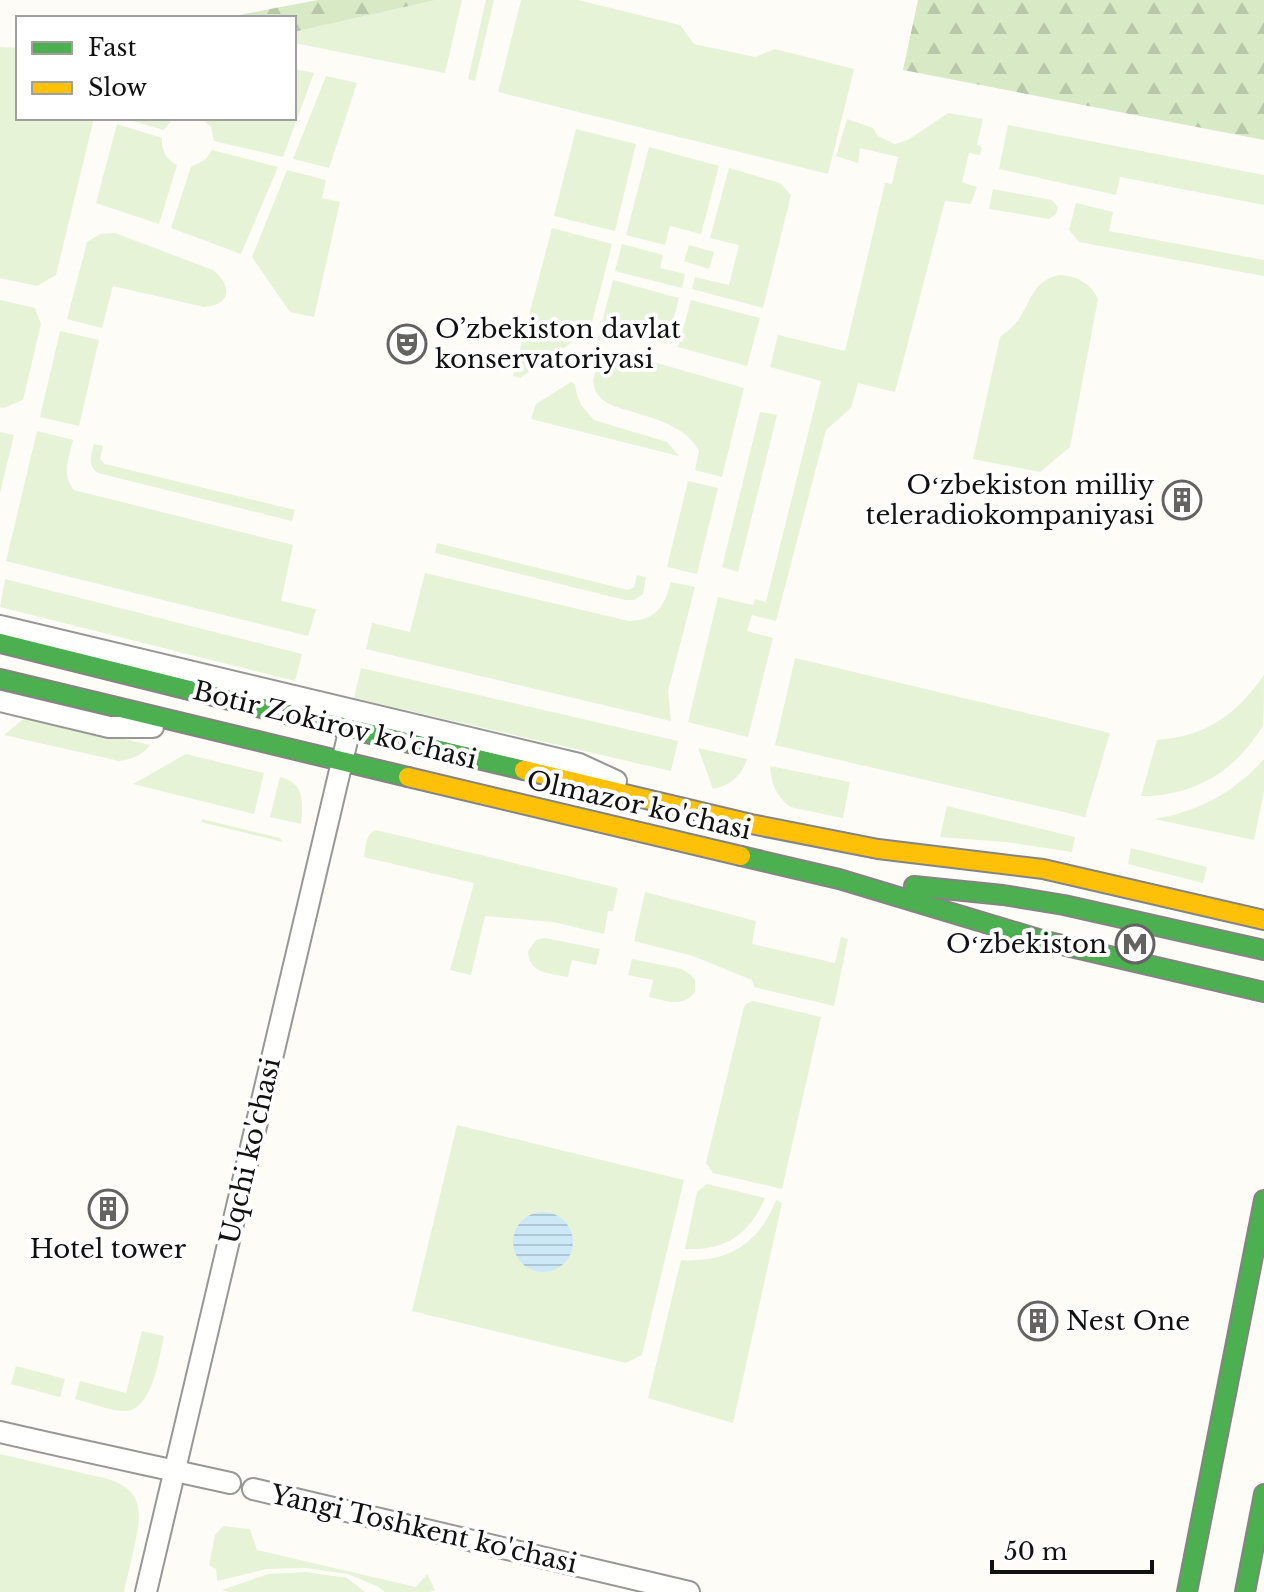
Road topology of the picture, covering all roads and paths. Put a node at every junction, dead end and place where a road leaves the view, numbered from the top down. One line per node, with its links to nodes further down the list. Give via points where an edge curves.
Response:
1 (0, 626): 5 (street)
2 (0, 643): 5 (main road, Botir Zokirov ko'chasi)
3 (0, 679): 6 (main road, Olmazor ko'chasi)
4 (0, 701): 6 (street, Botir Zokirov ko'chasi, via 109,727)
5 (352, 720): 7 (street, Uqchi ko'chasi); 8 (street, Botir Zokirov ko'chasi, via 579,764)
6 (196, 727): 7 (main road, Olmazor ko'chasi)
7 (342, 762): 9 (main road, Olmazor ko'chasi); 15 (street, Uqchi ko'chasi)
8 (671, 805): 10 (main road, Botir Zokirov ko'chasi, via 850,844 1043,869)
9 (839, 879): 11 (main road, via 1064,905); 12 (main road, Olmazor ko'chasi, via 1045,941)
10 (1264, 920)
11 (1264, 950)
12 (1264, 992)
13 (1264, 1200): 21 (main road)
14 (0, 1432): 15 (street)
15 (175, 1470): 16 (street); 19 (street, Uqchi ko'chasi)
16 (230, 1483)
17 (253, 1489): 20 (street, Yangi Toshkent ko'chasi)
18 (1264, 1494): 22 (main road)
19 (146, 1592)
20 (689, 1592)
21 (1187, 1592)
22 (1245, 1592)

